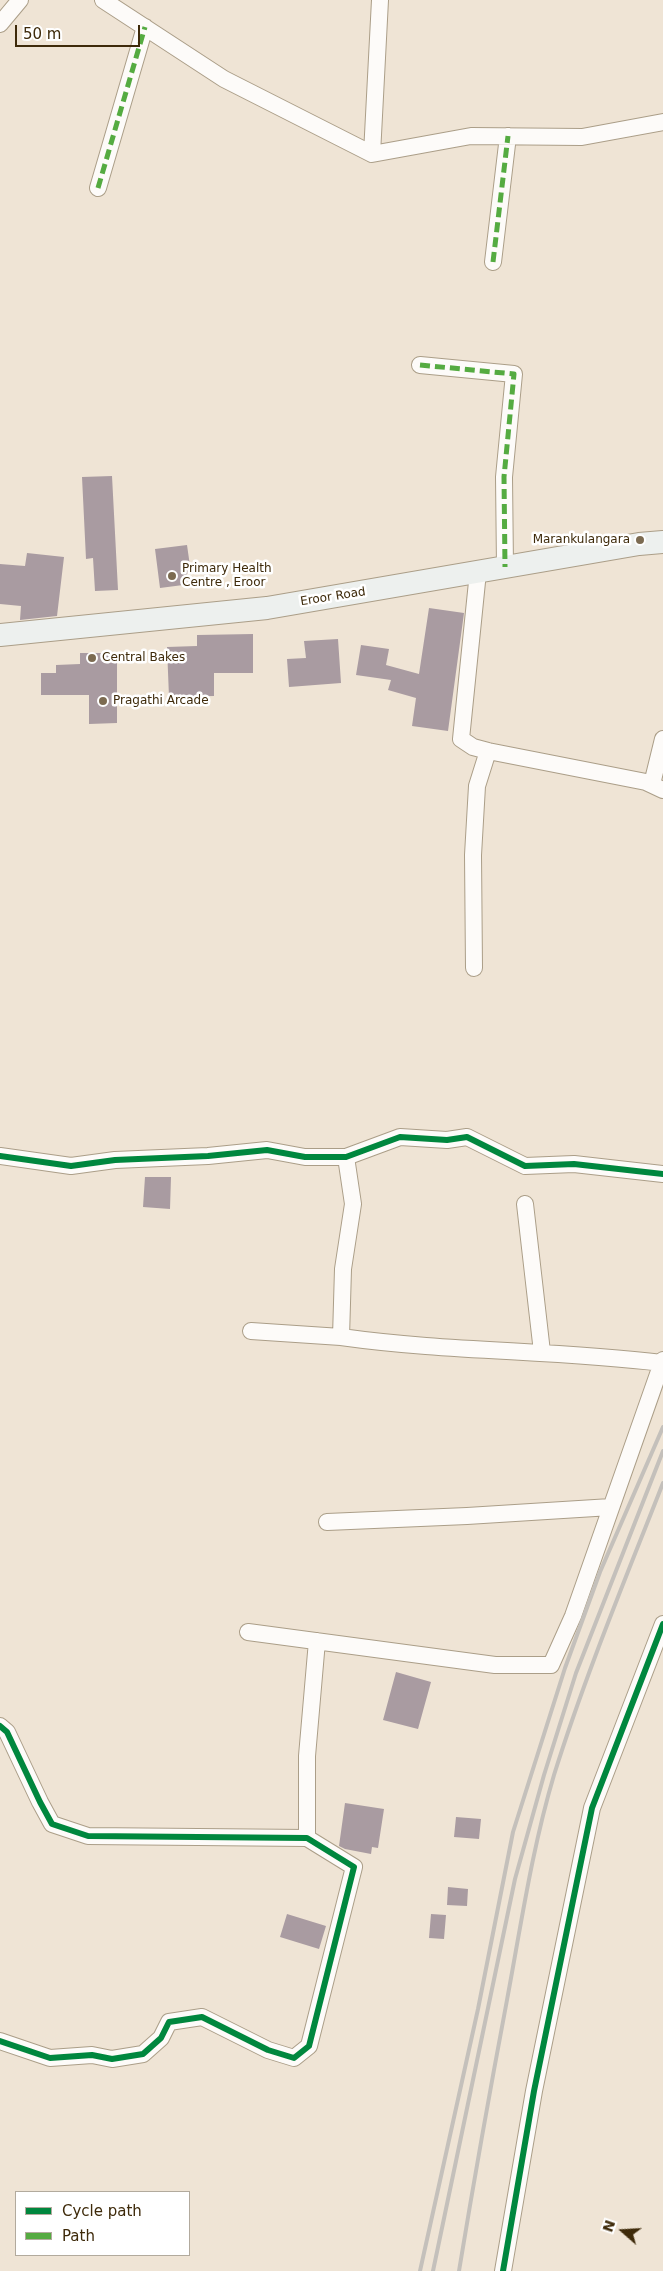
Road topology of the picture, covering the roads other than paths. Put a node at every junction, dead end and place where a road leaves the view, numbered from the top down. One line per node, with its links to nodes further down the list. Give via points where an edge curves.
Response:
1 (20, 0): 4 (street)
2 (103, 0): 5 (street)
3 (380, 0): 8 (street)
4 (0, 24)
5 (144, 27): 8 (street, via 224,80); 9 (street)
6 (663, 122): 7 (street, via 582,136)
7 (508, 136): 8 (street, via 471,136); 10 (street)
8 (372, 154)
9 (98, 188)
10 (493, 262)
11 (420, 365): 13 (street, via 514,374 504,477)
12 (660, 541): 13 (main road, Eroor Road)
13 (505, 567): 14 (main road, Eroor Road)
14 (478, 572): 15 (main road, Eroor Road, via 267,608); 17 (street, via 461,739)
15 (0, 635)
16 (663, 739): 18 (street)
17 (488, 751): 18 (street); 19 (street, via 476,786)
18 (658, 787)
19 (474, 968)
20 (0, 1156): 21 (street, via 71,1166 267,1150 305,1157)
21 (346, 1157): 22 (street, via 400,1137 447,1140 468,1137 525,1166 574,1164); 25 (street, via 353,1204 343,1269)
22 (663, 1174)
23 (525, 1204): 26 (street)
24 (251, 1331): 25 (street)
25 (340, 1337): 26 (street)
26 (542, 1352): 27 (street)
27 (663, 1361): 28 (street)
28 (611, 1507): 29 (street); 32 (street, via 573,1616 551,1665 495,1665)
29 (327, 1522)
30 (663, 1624): 36 (street, via 592,1808 534,2091)
31 (248, 1632): 32 (street)
32 (317, 1641): 34 (street, via 307,1756)
33 (0, 1726): 34 (street, via 7,1732 52,1824 88,1836)
34 (307, 1838): 35 (street, via 354,1867 309,2046 294,2058 268,2050 202,2017 169,2022 161,2038 143,2054 112,2059 92,2055 50,2058)
35 (0, 2040)
36 (503, 2271)

